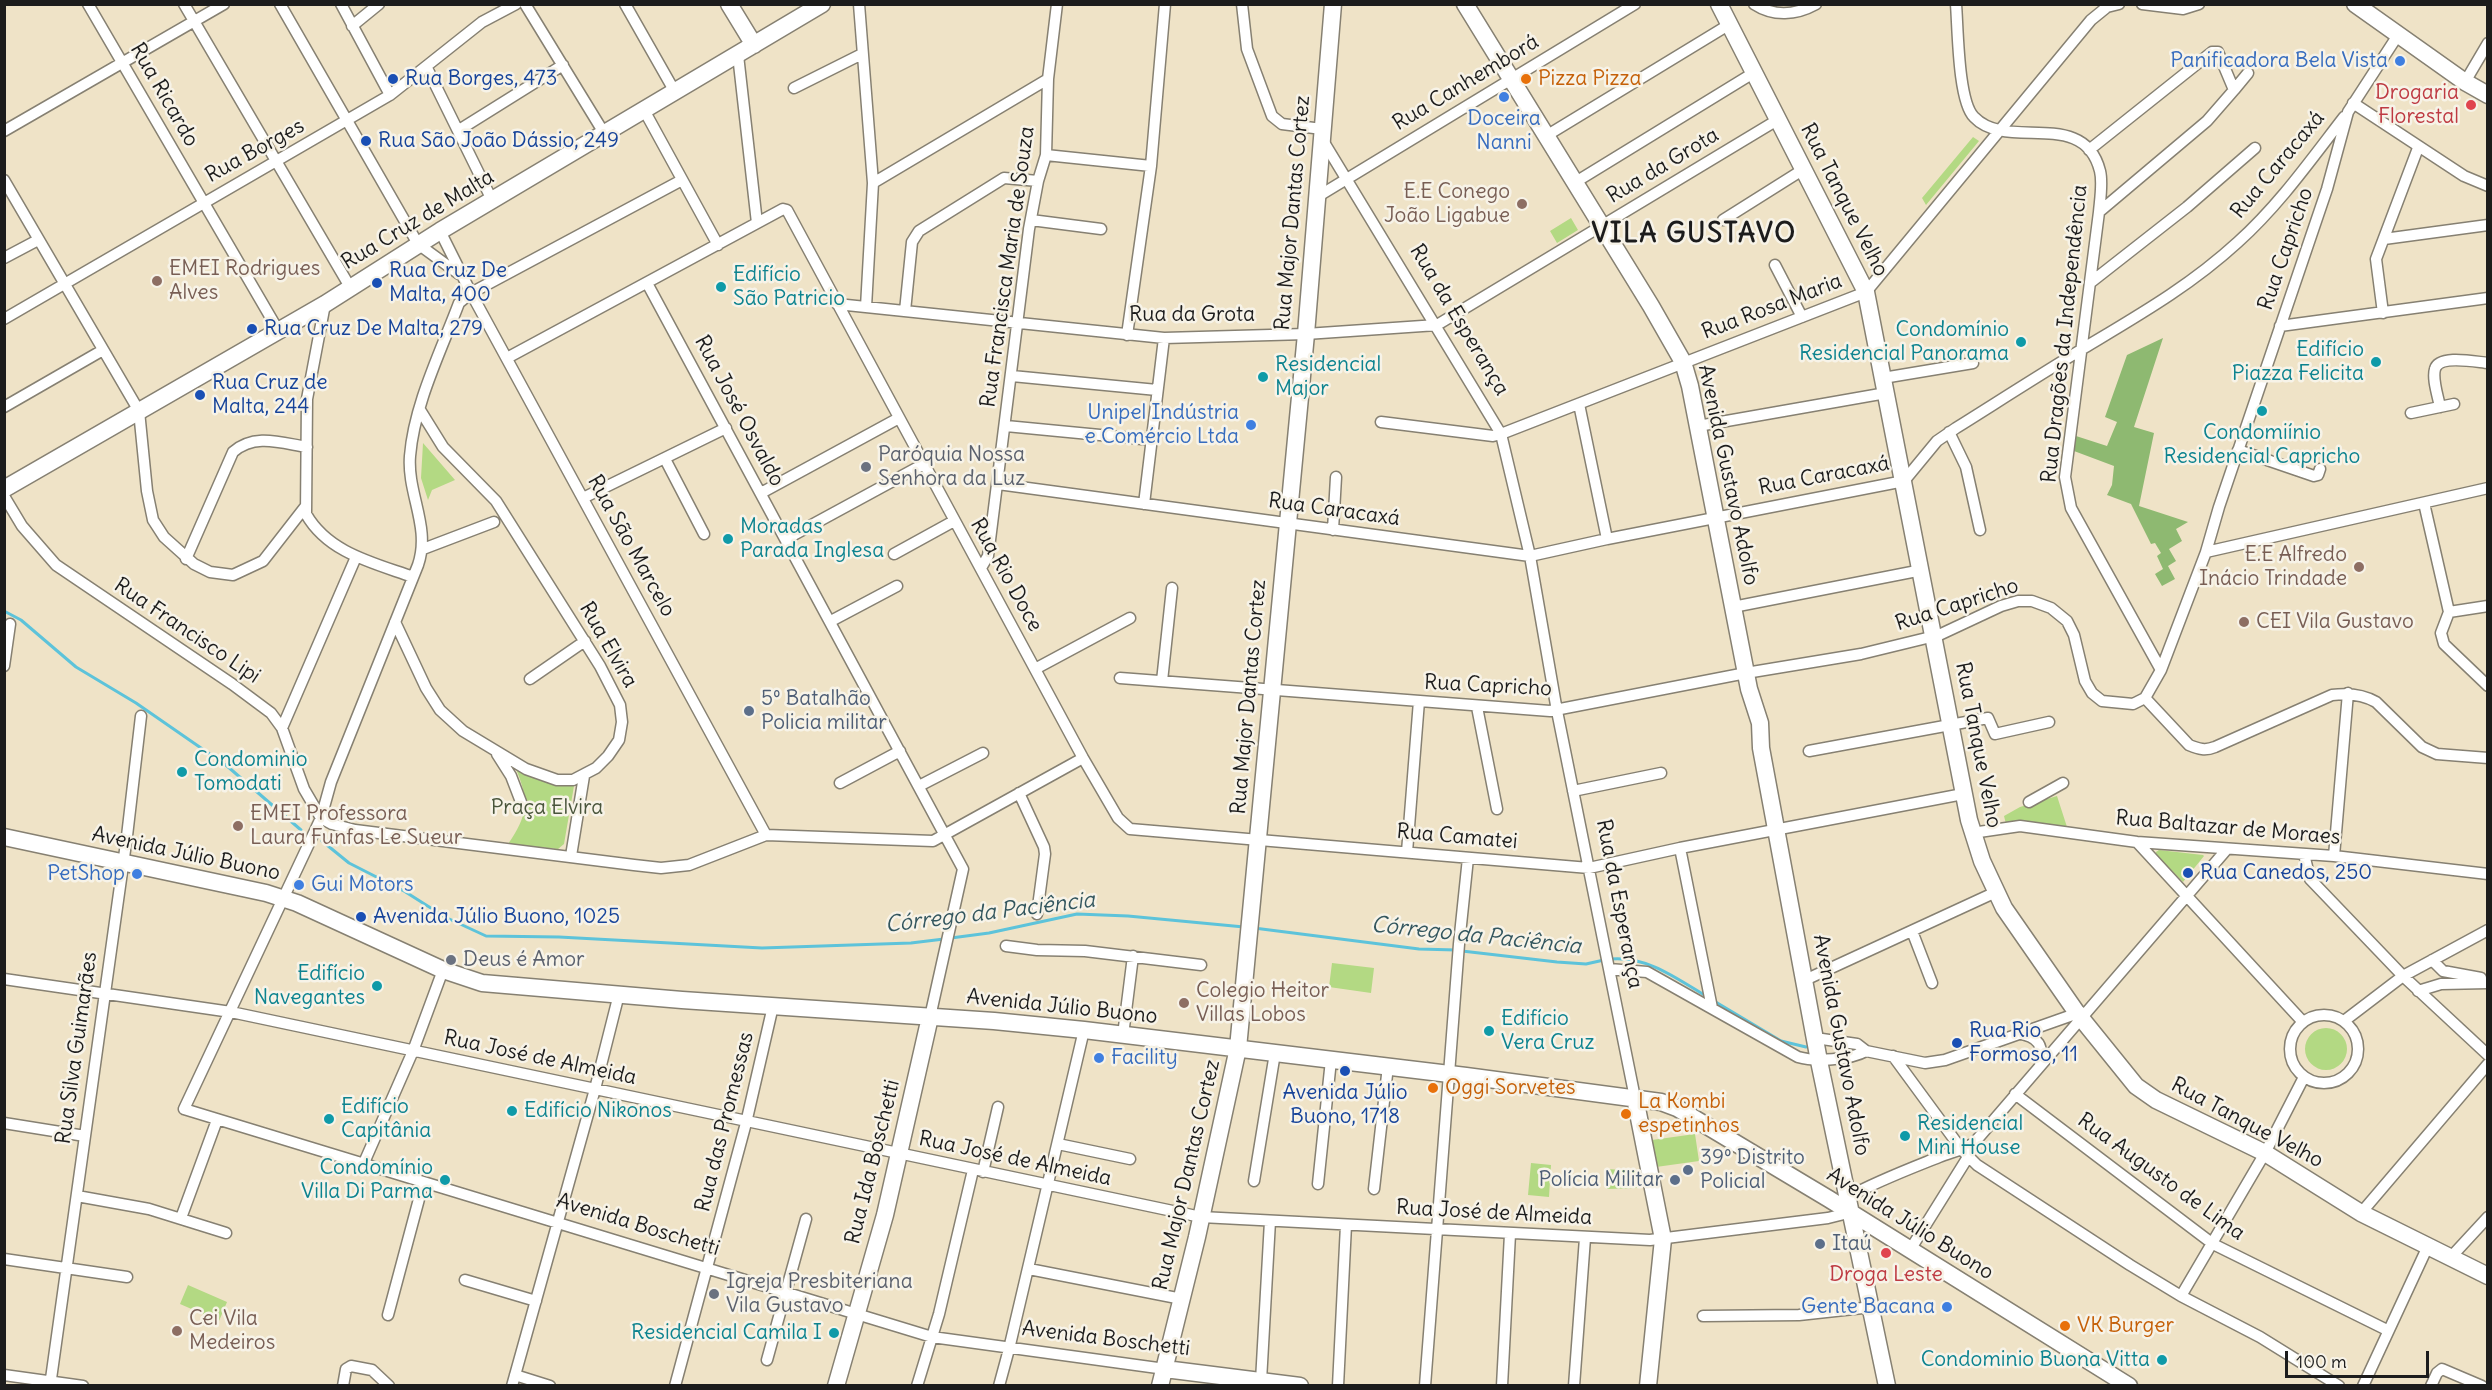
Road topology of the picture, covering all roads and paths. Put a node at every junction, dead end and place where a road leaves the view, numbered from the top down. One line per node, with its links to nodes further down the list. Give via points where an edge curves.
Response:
1 (88, 4): 36 (street, Rua Ricardo)
2 (184, 4): 28 (street)
3 (224, 4): 28 (street)
4 (280, 4): 52 (street)
5 (341, 4): 30 (street)
6 (379, 4): 30 (street)
7 (516, 4): 38 (street, Rua Borges, via 482,22)
8 (525, 4): 37 (street)
9 (625, 4): 46 (street)
10 (729, 4): 33 (street)
11 (822, 4): 33 (street, Rua Cruz de Malta)
12 (859, 4): 34 (street)
13 (1057, 4): 42 (street, Rua Francisca Maria de Souza)
14 (1165, 4): 66 (street)
15 (1242, 4): 57 (street, via 1247,49 1272,116 1282,124)
16 (1333, 4): 57 (street, Rua Major Dantas Cortez)
17 (1465, 4): 41 (street, Avenida Gustavo Adolfo)
18 (1635, 4): 41 (street, Rua Canhemborá)
19 (1719, 4): 29 (street, Rua Tanque Velho)
20 (1754, 4): 21 (street, via 1780,14 1799,12)
21 (1816, 4)
22 (1956, 4): 55 (street, via 1964,96 1974,118)
23 (2119, 4): 27 (street, Rua Rosa Maria)
24 (2142, 4): 25 (street, via 2183,9)
25 (2199, 4)
26 (2355, 4): 31 (street)
27 (2106, 6): 55 (street, Rua Rosa Maria)
28 (194, 22): 36 (street); 65 (street)
29 (1730, 24): 39 (street, Rua Tanque Velho); 58 (street)
30 (352, 26): 48 (street)
31 (2398, 34): 43 (street); 49 (street, Rua Capricho)
32 (2487, 43): 43 (street)
33 (754, 45): 35 (street, Rua Cruz de Malta)
34 (862, 54): 44 (street); 72 (street)
35 (738, 55): 46 (street, Rua Cruz de Malta); 82 (street)
36 (123, 63): 54 (street); 78 (street, Rua Ricardo)
37 (563, 65): 53 (street); 56 (street)
38 (427, 68): 48 (street, Rua Borges); 53 (street)
39 (1755, 72): 51 (street, Rua Tanque Velho); 73 (street)
40 (2248, 74): 45 (street)
41 (1510, 78): 58 (street, Avenida Gustavo Adolfo); 68 (street, Rua Canhemborá)
42 (1048, 79): 64 (street, Rua Francisca Maria de Souza); 72 (street)
43 (2465, 82): 47 (street)
44 (794, 88)
45 (2234, 90): 62 (street, via 2218,52 2212,52); 79 (street, via 2207,121)
46 (675, 92): 50 (street, Rua Cruz de Malta)
47 (2487, 94)
48 (390, 95): 52 (street, Rua Borges)
49 (2350, 107): 59 (street, Rua Caracaxá); 61 (street); 63 (street, Rua Capricho)
50 (644, 110): 56 (street, Rua Cruz de Malta); 70 (street)
51 (1779, 119): 67 (street, Rua Tanque Velho); 84 (street, Rua da Grota)
52 (346, 122): 65 (street, Rua Borges); 89 (street)
53 (459, 130): 77 (street)
54 (4, 131)
55 (1996, 132): 62 (street, via 2069,136); 98 (street, Rua Rosa Maria)
56 (604, 133): 77 (street, Rua Cruz de Malta)
57 (1322, 133): 68 (street, Rua da Esperança); 76 (street, Rua Major Dantas Cortez)
58 (1546, 136): 73 (street, Avenida Gustavo Adolfo)
59 (2324, 144): 63 (street, via 2333,143); 115 (street, Rua Caracaxá, via 2273,208 2238,242 2162,302)
60 (2255, 148): 95 (street)
61 (2418, 148): 74 (street); 87 (street)
62 (2089, 150): 79 (street, Rua Dragões da Independência, via 2101,173)
63 (2338, 153): 110 (street, Rua Capricho)
64 (1046, 156): 66 (street); 71 (street, Rua Francisca Maria de Souza)
65 (275, 162): 78 (street, Rua Borges); 97 (street)
66 (1151, 166): 113 (street)
67 (1804, 169): 81 (street); 98 (street, Rua Tanque Velho)
68 (1347, 178): 76 (street, Rua Canhemborá); 109 (street, Rua da Esperança)
69 (4, 180): 75 (street)
70 (682, 180): 90 (street); 99 (street)
71 (1038, 181): 80 (street, Rua Francisca Maria de Souza); 104 (street, via 1004,177 919,231 912,242)
72 (873, 183): 103 (street)
73 (1574, 183): 84 (street, Avenida Gustavo Adolfo)
74 (2487, 186)
75 (9, 197): 88 (street)
76 (1317, 197): 112 (street, Rua Major Dantas Cortez)
77 (492, 200): 86 (street, Rua Cruz de Malta)
78 (204, 202): 96 (street, Rua Borges); 111 (street, Rua Ricardo)
79 (2099, 212): 95 (street, Rua Dragões da Independência)
80 (1031, 220): 85 (street); 108 (street, Rua Francisca Maria de Souza)
81 (1723, 220)
82 (757, 223): 90 (street); 102 (street, Rua Rio Doce, via 785,209)
83 (2487, 225): 87 (street)
84 (1601, 226): 109 (street, Rua da Grota); 118 (street, Avenida Gustavo Adolfo)
85 (1101, 229)
86 (440, 231): 89 (street, Rua Cruz de Malta); 93 (street, Rua São Marcelo)
87 (2384, 239): 105 (street, via 2376,259)
88 (38, 240): 91 (street); 96 (street)
89 (418, 244): 93 (street, Rua São Marcelo); 97 (street, Rua Cruz de Malta)
90 (718, 245): 94 (street)
91 (4, 258)
92 (1775, 265): 106 (street)
93 (462, 276): 99 (street, Rua São Marcelo)
94 (647, 283): 117 (street); 135 (street, Rua José Osvaldo)
95 (2090, 283): 115 (street, Rua Dragões da Independência)
96 (64, 285): 107 (street, Rua Borges); 116 (street)
97 (350, 287): 101 (street, Rua Cruz de Malta)
98 (1866, 291): 106 (street, Rua Rosa Maria); 122 (street, Rua Tanque Velho)
99 (471, 293): 117 (street, Rua São Marcelo); 128 (street, via 459,303)
100 (2487, 297): 105 (street)
101 (325, 304): 111 (street, Rua Cruz de Malta); 139 (street, via 309,388)
102 (837, 304): 103 (street, Rua da Grota); 131 (street, Rua Rio Doce)
103 (866, 307): 104 (street, Rua da Grota)
104 (905, 311): 108 (street, Rua da Grota)
105 (2383, 313): 110 (street)
106 (1802, 317): 118 (street, Rua Rosa Maria)
107 (4, 319)
108 (1017, 324): 113 (street, Rua da Grota); 121 (street, Rua Francisca Maria de Souza)
109 (1437, 326): 112 (street, Rua da Grota); 137 (street, Rua da Esperança)
110 (2280, 326): 140 (street, Rua Capricho)
111 (278, 330): 129 (street, Rua Cruz de Malta)
112 (1306, 334): 114 (street, Rua da Grota); 158 (street, Rua Major Dantas Cortez)
113 (1127, 335): 114 (street, Rua da Grota)
114 (1164, 338): 123 (street)
115 (2082, 349): 136 (street, Rua Caracaxá); 186 (street, Rua Dragões da Independência, via 2066,491 2071,508)
116 (103, 350): 126 (street); 129 (street)
117 (507, 358): 151 (street, Rua São Marcelo)
118 (1683, 362): 124 (street, Rua Rosa Maria); 134 (street, Avenida Gustavo Adolfo)
119 (1973, 363): 122 (street)
120 (2487, 363): 127 (street, via 2438,363 2434,372)
121 (1012, 376): 123 (street); 133 (street, Rua Francisca Maria de Souza)
122 (1885, 385): 134 (street); 145 (street, Rua Tanque Velho)
123 (1156, 390): 138 (street)
124 (1579, 404): 137 (street, Rua Rosa Maria); 163 (street)
125 (2454, 404): 127 (street)
126 (4, 406)
127 (2440, 407): 130 (street)
128 (420, 410): 164 (street, via 410,459); 183 (street, Rua Elvira, via 443,447 496,501)
129 (139, 411): 148 (street, Rua Cruz de Malta); 169 (street, via 153,520)
130 (2411, 413)
131 (899, 418): 142 (street, Rua Rio Doce); 149 (street)
132 (1381, 422): 137 (street)
133 (1006, 426): 138 (street); 146 (street, Rua Francisca Maria de Souza)
134 (1698, 426): 155 (street, Avenida Gustavo Adolfo)
135 (726, 428): 141 (street); 149 (street, Rua José Osvaldo)
136 (1949, 432): 145 (street, Rua Caracaxá); 160 (street, via 1966,467)
137 (1501, 434): 167 (street, Rua da Esperança)
138 (1152, 440): 153 (street)
139 (307, 447): 154 (street); 169 (street, via 255,440 233,452)
140 (2238, 450): 143 (street, via 2314,477); 165 (street, Rua Capricho)
141 (665, 459): 151 (street); 161 (street)
142 (924, 464): 156 (street, Rua Rio Doce); 162 (street)
143 (2320, 469)
144 (1336, 477): 159 (street)
145 (1904, 481): 155 (street, Rua Caracaxá); 171 (street, Rua Tanque Velho)
146 (998, 484): 153 (street, Rua Caracaxá); 170 (street, Rua Francisca Maria de Souza, via 988,556)
147 (2487, 488): 152 (street)
148 (4, 489)
149 (761, 493): 162 (street, Rua José Osvaldo)
150 (4, 496): 201 (street, Rua Francisco Lipi, via 27,532 56,565 258,703)
151 (583, 498): 224 (street, Rua São Marcelo)
152 (2424, 503): 165 (street); 177 (street)
153 (1144, 504): 158 (street, Rua Caracaxá)
154 (304, 507): 168 (street, via 324,536); 169 (street, via 263,561 247,570 233,575 210,572)
155 (1715, 518): 163 (street, Rua Caracaxá); 176 (street, Avenida Gustavo Adolfo)
156 (954, 521): 166 (street); 170 (street, Rua Rio Doce)
157 (494, 522): 164 (street)
158 (1288, 524): 159 (street, Rua Caracaxá); 192 (street, Rua Major Dantas Cortez)
159 (1333, 530): 167 (street, Rua Caracaxá)
160 (1980, 530)
161 (704, 534)
162 (786, 539): 179 (street, Rua José Osvaldo)
163 (1607, 539): 167 (street, Rua Caracaxá)
164 (423, 549): 172 (street)
165 (2206, 552): 186 (street, Rua Capricho)
166 (894, 554)
167 (1530, 556): 197 (street, Rua da Esperança)
168 (356, 557): 172 (street); 201 (street)
169 (186, 559)
170 (981, 568): 185 (street, Rua Rio Doce)
171 (1922, 570): 176 (street); 182 (street, Rua Tanque Velho)
172 (413, 577): 180 (street)
173 (897, 586): 179 (street)
174 (1172, 588): 189 (street)
175 (2487, 606): 177 (street)
176 (1733, 607): 190 (street, Avenida Gustavo Adolfo)
177 (2449, 612): 191 (street, via 2441,633 2444,644)
178 (1130, 618): 185 (street)
179 (831, 621): 203 (street, Rua José Osvaldo)
180 (395, 622): 202 (street, via 433,700 451,721); 219 (street, via 331,782)
181 (10, 624): 184 (street)
182 (1934, 636): 190 (street, Rua Capricho); 194 (street, Rua Capricho, via 2001,606 2018,601 2039,602 2067,621 2092,693 2115,704 2133,704); 200 (street, Rua Tanque Velho)
183 (585, 641): 188 (street); 209 (street, Rua Elvira, via 613,688 622,722 619,740 608,756)
184 (4, 666)
185 (1035, 669): 206 (street, Rua Rio Doce)
186 (2161, 670): 194 (street, Rua Capricho)
187 (1120, 678): 189 (street, Rua Capricho)
188 (530, 679)
189 (1162, 681): 192 (street, Rua Capricho)
190 (1748, 681): 197 (street, Rua Capricho); 221 (street, Avenida Gustavo Adolfo, via 1760,723 1761,748)
191 (2487, 686)
192 (1273, 688): 195 (street, Rua Capricho); 226 (street, Rua Major Dantas Cortez)
193 (2348, 693): 194 (street, via 2332,695 2207,750 2189,745); 207 (street, via 2376,702 2422,747 2437,754); 233 (street)
194 (2145, 698)
195 (1419, 701): 196 (street, Rua Capricho); 230 (street)
196 (1477, 706): 197 (street, Rua Capricho); 218 (street)
197 (1557, 711): 213 (street, Rua da Esperança)
198 (141, 716): 235 (street, Rua Silva Guimarães)
199 (2049, 722): 200 (street, via 1995,734 1988,718)
200 (1950, 725): 204 (street); 215 (street, Rua Tanque Velho)
201 (282, 728): 219 (street, Rua Francisco Lipi, via 304,789)
202 (496, 751): 209 (street, via 526,769 557,780); 216 (street)
203 (900, 751): 210 (street); 212 (street, Rua José Osvaldo)
204 (1809, 751)
205 (983, 753): 212 (street)
206 (1083, 758): 214 (street); 220 (street, Rua Rio Doce, via 1118,818)
207 (2487, 758)
208 (1661, 773): 213 (street)
209 (584, 776): 232 (street)
210 (840, 783)
211 (2063, 783): 217 (street)
212 (919, 786): 223 (street, Rua José Osvaldo)
213 (1574, 791): 236 (street, Rua da Esperança)
214 (1019, 793): 223 (street); 241 (street, via 1046,854)
215 (1963, 794): 221 (street, Rua Camatei); 222 (street, Rua Tanque Velho)
216 (521, 802)
217 (2029, 802)
218 (1497, 808)
219 (321, 818): 232 (street, via 355,830); 240 (street)
220 (1130, 829): 226 (street, Rua Camatei)
221 (1778, 831): 228 (street, Rua Camatei); 253 (street, Avenida Gustavo Adolfo)
222 (1972, 833): 227 (street, Rua Baltazar de Moraes, via 2020,826); 238 (street, Rua Tanque Velho)
223 (945, 834): 224 (street, via 933,841); 264 (street, Rua José Osvaldo, via 963,874)
224 (766, 835): 232 (street, via 677,867)
225 (4, 837): 235 (street, Avenida Júlio Buono)
226 (1259, 840): 230 (street, Rua Camatei); 271 (street, Rua Major Dantas Cortez)
227 (2137, 842): 229 (street, Rua Baltazar de Moraes); 239 (street)
228 (1680, 848): 236 (street, Rua Camatei); 261 (street)
229 (2227, 849): 231 (street, Rua Baltazar de Moraes); 239 (street)
230 (1407, 852): 234 (street, Rua Camatei)
231 (2304, 854): 233 (street, Rua Baltazar de Moraes); 251 (street, via 2310,879)
232 (571, 856)
233 (2334, 856): 237 (street, Rua Baltazar de Moraes)
234 (1468, 858): 236 (street, Rua Camatei); 282 (street)
235 (123, 863): 240 (street, Avenida Júlio Buono, via 247,887); 258 (street, Rua Silva Guimarães)
236 (1589, 868): 248 (street, Rua da Esperança)
237 (2485, 872)
238 (1996, 892): 243 (street); 263 (street, Rua Tanque Velho, via 2019,931)
239 (2187, 895): 263 (street); 266 (street)
240 (283, 898): 249 (street, Avenida Júlio Buono); 262 (street)
241 (1037, 914)
242 (2487, 930): 246 (street)
243 (1912, 932): 253 (street); 255 (street)
244 (1006, 946): 245 (street)
245 (1133, 956): 247 (street); 269 (street)
246 (2432, 960): 250 (street); 251 (street)
247 (1201, 965)
248 (1609, 968): 261 (street, via 1647,972); 286 (street, Rua da Esperança)
249 (443, 970): 259 (street, Avenida Júlio Buono, via 482,983); 272 (street)
250 (2443, 971): 254 (street); 256 (street)
251 (2403, 976): 257 (street); 265 (street)
252 (4, 979): 258 (street, Rua José de Almeida)
253 (1805, 980): 270 (street, Avenida Gustavo Adolfo)
254 (2487, 981): 256 (street)
255 (1932, 983)
256 (2441, 984): 257 (street)
257 (2418, 991): 275 (street)
258 (104, 994): 262 (street, Rua José de Almeida); 291 (street, Rua Silva Guimarães)
259 (619, 994): 260 (street, Avenida Júlio Buono); 284 (street)
260 (773, 1006): 264 (street, Avenida Júlio Buono); 290 (street, Rua das Promessas)
261 (1712, 1008): 278 (street, via 1798,1057)
262 (231, 1012): 272 (street, Rua José de Almeida); 288 (street, Avenida Boschetti, via 184,1109)
263 (2082, 1014): 268 (street); 281 (street); 293 (street, Rua Tanque Velho, via 2136,1086 2156,1100)
264 (930, 1017): 267 (street, Avenida Júlio Buono); 294 (street, Rua Ida Boschetti)
265 (2344, 1021): 266 (street, via 2324,1015); 283 (street, via 2357,1041 2358,1053 2348,1073 2326,1083)
266 (2303, 1022): 283 (street, via 2291,1038 2290,1049 2292,1060)
267 (1084, 1030): 269 (street, Avenida Júlio Buono); 292 (street)
268 (2018, 1033): 276 (street, via 1935,1062); 281 (street, via 2040,1044)
269 (1124, 1035): 271 (street, Avenida Júlio Buono)
270 (1815, 1038): 273 (street, via 1857,1044); 278 (street, Avenida Gustavo Adolfo)
271 (1238, 1048): 274 (street, Avenida Júlio Buono); 307 (street, Rua Major Dantas Cortez)
272 (413, 1051): 284 (street, Rua José de Almeida); 297 (street)
273 (1866, 1051): 276 (street); 278 (street)
274 (1275, 1053): 277 (street, Avenida Júlio Buono); 299 (street)
275 (2487, 1055)
276 (1893, 1056): 295 (street)
277 (1331, 1060): 280 (street, Avenida Júlio Buono); 301 (street)
278 (1819, 1061): 305 (street, Avenida Gustavo Adolfo)
279 (2487, 1064): 306 (street)
280 (1388, 1066): 282 (street, Avenida Júlio Buono); 303 (street)
281 (2040, 1066): 285 (street)
282 (1449, 1074): 286 (street, Avenida Júlio Buono); 314 (street)
283 (2304, 1077): 293 (street)
284 (595, 1089): 290 (street, Rua José de Almeida); 312 (street)
285 (2015, 1094): 295 (street); 319 (street, Rua Augusto de Lima)
286 (1635, 1098): 305 (street, Avenida Júlio Buono, via 1677,1108); 318 (street, Rua da Esperança)
287 (998, 1107): 298 (street)
288 (217, 1120): 297 (street, Avenida Boschetti); 309 (street)
289 (4, 1123): 291 (street)
290 (746, 1123): 294 (street, Rua José de Almeida); 326 (street, Rua das Promessas)
291 (85, 1136): 304 (street, Rua Silva Guimarães)
292 (1058, 1144): 296 (street); 302 (street)
293 (2265, 1153): 306 (street, Rua Tanque Velho); 319 (street)
294 (899, 1154): 298 (street, Rua José de Almeida); 335 (street, Rua Ida Boschetti)
295 (1965, 1154): 305 (street, Rua José de Almeida, via 1917,1166); 321 (street); 331 (street)
296 (1130, 1159)
297 (363, 1165): 300 (street, Avenida Boschetti)
298 (978, 1171): 302 (street, Rua José de Almeida); 339 (street)
299 (1254, 1181)
300 (423, 1184): 312 (street, Avenida Boschetti); 336 (street)
301 (1318, 1184)
302 (1048, 1186): 307 (street, Rua José de Almeida); 325 (street)
303 (1374, 1189)
304 (76, 1196): 309 (street); 324 (street, Rua Silva Guimarães)
305 (1850, 1204): 318 (street, Rua José de Almeida, via 1828,1218); 321 (street, Avenida Júlio Buono); 334 (street, Avenida Gustavo Adolfo)
306 (2361, 1213): 320 (street, Rua Tanque Velho)
307 (1201, 1217): 311 (street, Rua José de Almeida); 332 (street, Rua Major Dantas Cortez)
308 (2487, 1217): 322 (street)
309 (181, 1218): 315 (street)
310 (806, 1219): 330 (street)
311 (1270, 1221): 313 (street, Rua José de Almeida); 345 (street)
312 (557, 1225): 326 (street, Avenida Boschetti); 333 (street)
313 (1346, 1225): 314 (street, Rua José de Almeida); 357 (street)
314 (1436, 1230): 316 (street, Rua José de Almeida); 358 (street)
315 (226, 1233)
316 (1510, 1234): 317 (street, Rua José de Almeida); 359 (street)
317 (1585, 1238): 318 (street, Rua José de Almeida); 360 (street)
318 (1663, 1239): 361 (street, Rua da Esperança)
319 (2213, 1244): 331 (street); 338 (street, Rua Augusto de Lima)
320 (2428, 1246): 322 (street, Rua Tanque Velho); 338 (street)
321 (1910, 1250): 363 (street, Avenida Júlio Buono)
322 (2451, 1257): 327 (street, Rua Tanque Velho)
323 (4, 1259): 324 (street)
324 (66, 1267): 328 (street); 346 (street, Rua Silva Guimarães)
325 (1029, 1269): 332 (street); 340 (street)
326 (707, 1270): 330 (street, Avenida Boschetti); 352 (street, Rua das Promessas)
327 (2487, 1276)
328 (128, 1277)
329 (465, 1280): 333 (street)
330 (785, 1293): 335 (street, Avenida Boschetti); 341 (street)
331 (2181, 1296): 364 (street, via 2260,1337)
332 (1182, 1299): 342 (street, Rua Major Dantas Cortez)
333 (536, 1301): 344 (street)
334 (1872, 1307): 337 (street, via 1799,1315); 362 (street, Avenida Gustavo Adolfo)
335 (857, 1314): 339 (street, Avenida Boschetti); 353 (street, Rua Ida Boschetti)
336 (388, 1315)
337 (1703, 1316)
338 (2387, 1330): 365 (street)
339 (932, 1337): 340 (street, Avenida Boschetti); 354 (street)
340 (1010, 1349): 342 (street, Avenida Boschetti); 355 (street)
341 (767, 1360)
342 (1165, 1369): 345 (street, Avenida Boschetti); 356 (street, Rua Major Dantas Cortez)
343 (4, 1375): 346 (street)
344 (514, 1380): 351 (street)
345 (1261, 1381): 347 (street, Avenida Boschetti)
346 (50, 1383): 348 (street)
347 (1292, 1385)
348 (83, 1386)
349 (343, 1386): 350 (street, via 348,1366 372,1370)
350 (389, 1386)
351 (550, 1386)
352 (675, 1386)
353 (836, 1386)
354 (917, 1386)
355 (999, 1386)
356 (1160, 1386)
357 (1338, 1386)
358 (1425, 1386)
359 (1502, 1386)
360 (1574, 1386)
361 (1648, 1386)
362 (1887, 1386)
363 (2129, 1386)
364 (2339, 1386)
365 (2363, 1386)
366 (2431, 1386): 367 (street, via 2437,1373 2446,1369)
367 (2482, 1386)

